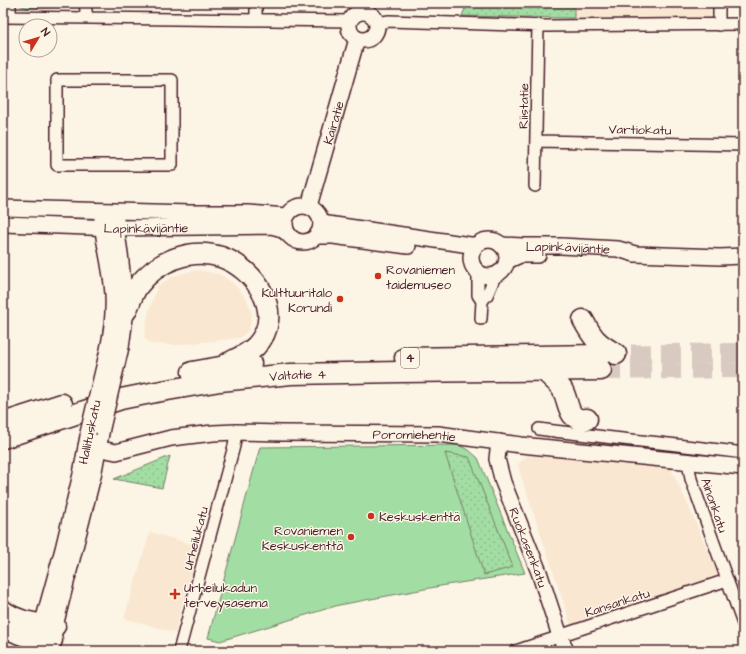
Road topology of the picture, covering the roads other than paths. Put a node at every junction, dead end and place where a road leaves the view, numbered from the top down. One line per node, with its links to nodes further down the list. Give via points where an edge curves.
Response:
1 (10, 3): 6 (street)
2 (86, 3): 7 (street)
3 (256, 3): 8 (street)
4 (720, 3): 13 (street)
5 (365, 7): 9 (main road); 10 (main road, via 376,18)
6 (7, 17): 7 (street)
7 (87, 18): 8 (street)
8 (256, 20): 9 (street)
9 (350, 21): 14 (main road, via 349,29)
10 (377, 23): 12 (street, via 389,21); 14 (main road, via 374,35 366,40)
11 (743, 24): 13 (street)
12 (538, 25): 13 (street); 16 (street, Riistatie)
13 (719, 25)
14 (357, 39): 19 (main road, Kairatie)
15 (172, 80): 15 (street, via 57,80 57,165 172,165)
16 (536, 141): 17 (street, Vartiokatu); 18 (street, Riistatie)
17 (743, 145)
18 (535, 186)
19 (309, 206): 22 (main road, via 296,207); 25 (main road, via 318,213)
20 (3, 208): 21 (main road, Lapinkävijäntie)
21 (109, 211): 22 (main road, Lapinkävijäntie); 24 (main road, Hallituskatu)
22 (286, 216): 26 (main road, via 284,224)
23 (3, 224): 24 (main road, Lapinkävijäntie)
24 (109, 227): 26 (main road, Lapinkävijäntie, via 270,226); 35 (main road, Hallituskatu, via 120,253); 37 (main road, Hallituskatu, via 107,250 113,293 112,332)
25 (319, 229): 26 (main road, via 312,240 307,242 292,239); 28 (main road, via 392,234 470,245)
26 (287, 233)
27 (501, 245): 28 (main road, via 490,240 482,241); 29 (main road, Lapinkävijäntie, via 618,249); 31 (main road, via 506,252)
28 (474, 250): 32 (main road, via 472,264)
29 (635, 254): 30 (main road, Lapinkävijäntie); 31 (main road, Lapinkävijäntie, via 619,257 520,255)
30 (743, 256)
31 (507, 261): 33 (main road, via 503,269)
32 (478, 272): 33 (main road); 34 (street, via 478,295)
33 (496, 274): 34 (street)
34 (482, 301): 36 (street)
35 (126, 311): 37 (main road, Hallituskatu); 40 (highway, via 142,281 151,272 175,258 207,255 221,257 236,265 251,276 259,287 265,298 268,321 265,332 252,350)
36 (481, 319)
37 (115, 348): 46 (main road, Hallituskatu, bridge)
38 (556, 355): 39 (highway, Valtatie 4 / 4); 39 (highway, via 569,349 573,344 581,332 583,320 603,347); 40 (highway, Valtatie 4 / 4, via 320,360)
39 (604, 362): 41 (highway, Valtatie 4 / 4); 41 (highway, via 578,381 574,390 577,409 587,419 577,419 573,416 562,390)
40 (220, 367): 42 (highway, Valtatie 4 / 4, via 150,379)
41 (544, 371): 45 (highway, Valtatie 4 / 4, via 290,374 220,381 121,400)
42 (3, 423)
43 (539, 429): 48 (street)
44 (236, 432): 46 (main road, Poromiehentie, via 171,438 116,452); 47 (main road, Poromiehentie, via 438,434); 57 (street, Urheilukatu)
45 (3, 438)
46 (93, 439): 56 (main road, Hallituskatu, via 81,474 63,549)
47 (499, 442): 49 (main road, Poromiehentie); 55 (main road, Ruokasenkatu, via 497,459 503,482 539,572)
48 (743, 453)
49 (688, 462): 50 (main road, Poromiehentie); 51 (street, Ainonkatu, via 691,479)
50 (743, 467)
51 (727, 580): 54 (street, Ainonkatu); 55 (street, Kansankatu)
52 (3, 611): 56 (highway, via 28,623)
53 (3, 624): 56 (highway, via 25,636)
54 (743, 624)
55 (560, 636): 58 (street, Kansankatu); 59 (main road, Ruokasenkatu)
56 (46, 638)
57 (179, 651)
58 (516, 651)
59 (566, 651)

